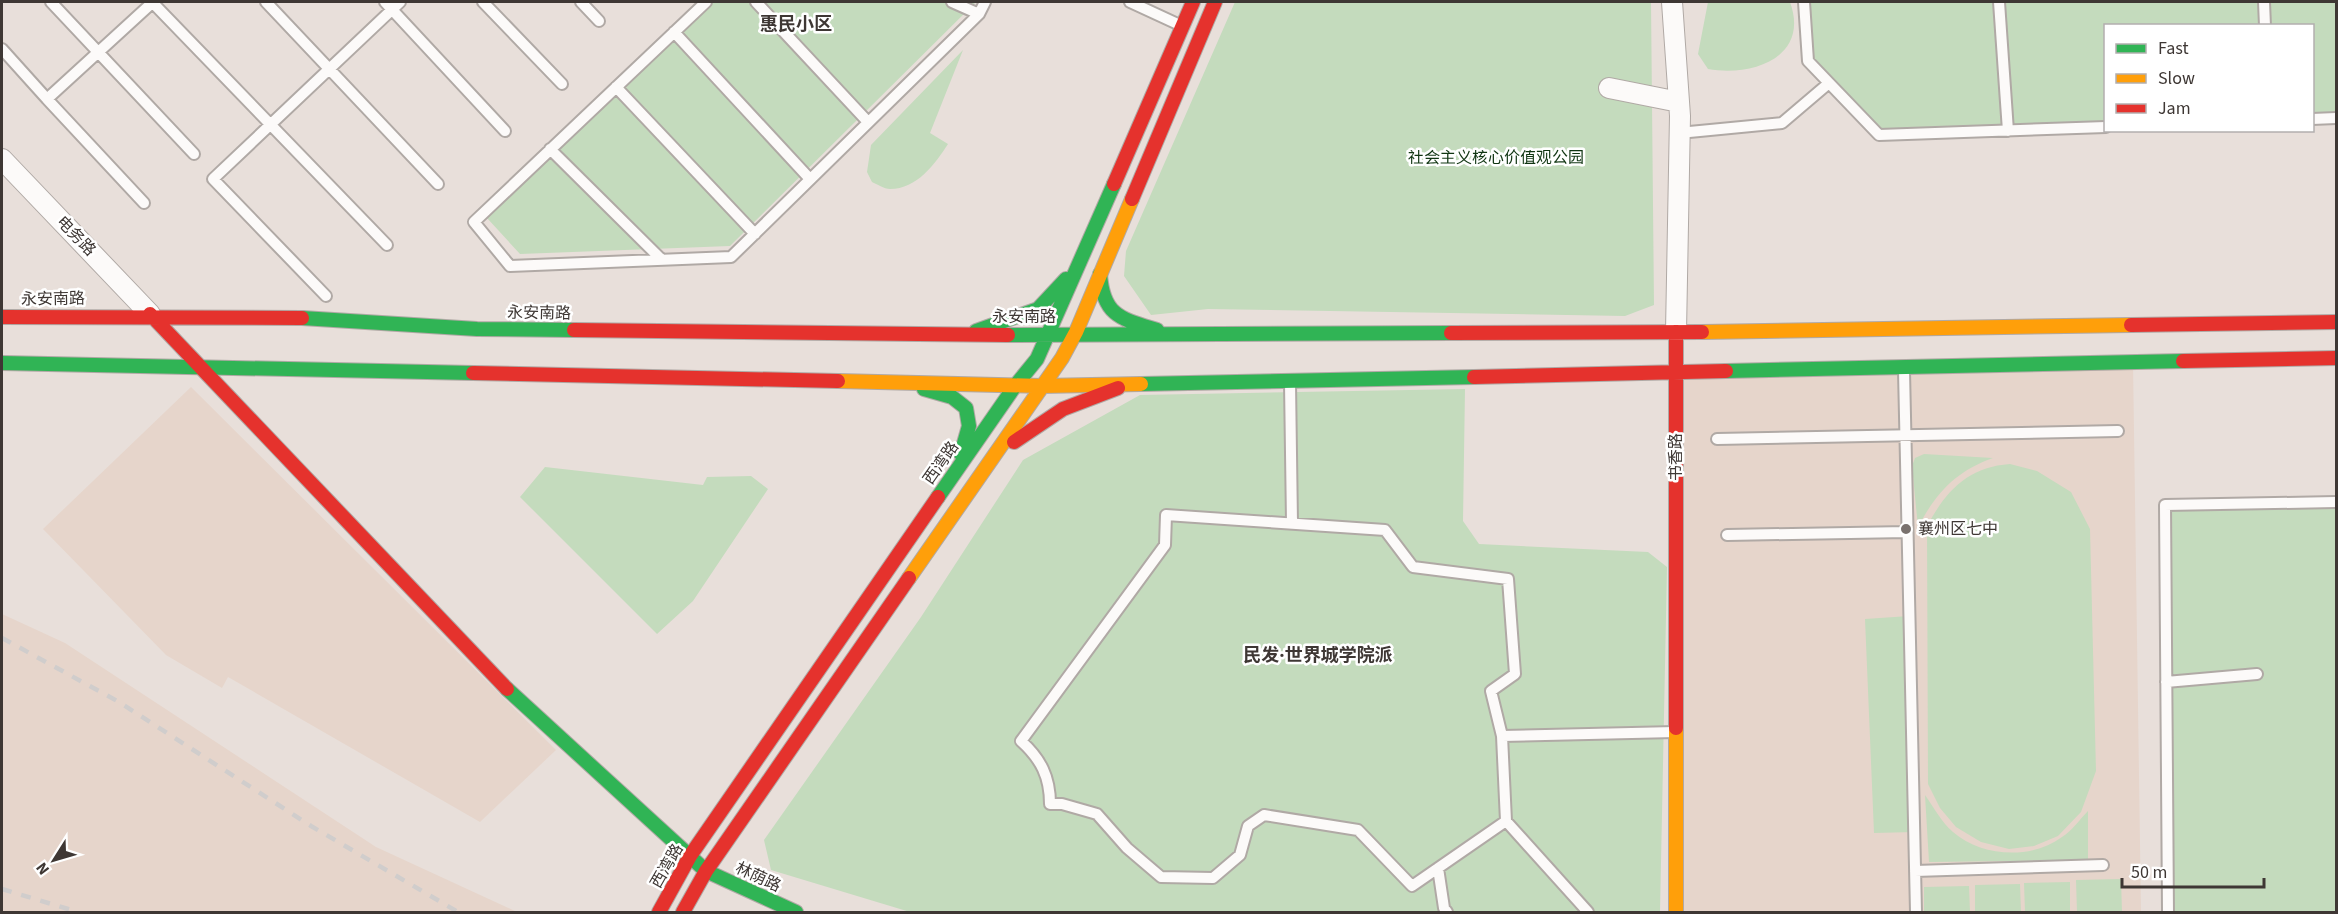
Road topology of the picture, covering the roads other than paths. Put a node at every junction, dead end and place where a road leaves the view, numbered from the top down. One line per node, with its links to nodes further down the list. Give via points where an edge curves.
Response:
1 (51, 2): 24 (lane)
2 (153, 2): 24 (lane); 35 (lane)
3 (266, 2): 25 (lane)
4 (483, 2): 27 (lane)
5 (581, 2): 19 (lane)
6 (706, 2): 22 (lane)
7 (756, 2): 34 (lane)
8 (952, 2): 18 (lane)
9 (985, 2): 18 (lane)
10 (1130, 2): 21 (lane)
11 (1193, 2): 21 (main road, 西湾路)
12 (1215, 2): 50 (main road)
13 (1672, 2): 31 (street, 书香路)
14 (1804, 2): 26 (lane, via 1808,61)
15 (1999, 2): 38 (lane)
16 (2264, 2): 20 (lane)
17 (392, 4): 25 (lane); 37 (lane)
18 (979, 14): 34 (lane)
19 (599, 21)
20 (2265, 24)
21 (1182, 26): 49 (main road, 西湾路)
22 (674, 32): 28 (lane); 43 (lane)
23 (2, 49): 30 (lane)
24 (98, 52): 30 (lane); 41 (lane)
25 (329, 69): 35 (lane); 44 (lane)
26 (1829, 83): 38 (lane, via 1879,135); 39 (lane, via 1782,123)
27 (562, 84)
28 (616, 87): 40 (lane); 46 (lane)
29 (1609, 88): 31 (street)
30 (47, 99): 45 (lane)
31 (1679, 102): 39 (street, 书香路)
32 (2337, 118): 33 (lane)
33 (2314, 119)
34 (868, 122): 43 (lane)
35 (272, 123): 47 (lane); 51 (lane, via 213,179)
36 (2104, 127): 38 (lane)
37 (505, 131)
38 (2008, 131)
39 (1679, 133): 57 (street, 书香路)
40 (550, 149): 48 (lane); 48 (lane, via 474,222 510,266)
41 (194, 154)
42 (2, 159): 52 (street, 电务路)
43 (810, 179): 46 (lane)
44 (438, 184)
45 (144, 203)
46 (755, 234): 48 (lane, via 731,257)
47 (387, 245)
48 (662, 260)
49 (1080, 264): 59 (main road, via 1038,309); 60 (main road, 西湾路)
50 (1100, 274): 56 (main road); 58 (main road, via 1106,308 1117,318)
51 (326, 296)
52 (150, 314): 53 (main road, 永安南路); 54 (main road, 永安南路); 64 (main road, 林荫路)
53 (2, 317)
54 (366, 321): 59 (main road, 永安南路, via 477,329); 61 (main road)
55 (2337, 322): 57 (main road, 永安南路)
56 (1076, 332): 58 (main road, 永安南路); 60 (main road, 永安南路); 71 (main road)
57 (1676, 332): 58 (main road, 永安南路); 66 (main road, 书香路)
58 (1165, 333)
59 (969, 334): 60 (main road, 永安南路)
60 (1049, 334): 70 (main road, 西湾路, via 1037,359)
61 (367, 341)
62 (2337, 358): 65 (main road)
63 (2, 363): 64 (main road)
64 (200, 366): 68 (main road, via 368,365); 86 (main road, 林荫路, via 510,692)
65 (1904, 368): 66 (main road); 73 (lane)
66 (1676, 373): 67 (main road); 83 (main road, 书香路)
67 (1290, 382): 69 (main road); 78 (lane)
68 (895, 383): 70 (main road); 76 (main road, via 949,394 966,405 971,422)
69 (1133, 384): 71 (main road); 75 (main road, via 1062,408 1035,423)
70 (1015, 386): 71 (main road); 76 (main road, 西湾路)
71 (1042, 386): 75 (main road)
72 (2118, 431): 73 (lane)
73 (1905, 437): 74 (lane); 79 (lane)
74 (1717, 440)
75 (989, 466): 89 (main road)
76 (951, 479): 86 (main road, 西湾路)
77 (2337, 502): 82 (lane, via 2165,505)
78 (1292, 524): 84 (lane, via 1385,530 1413,567 1508,579 1515,674 1491,691); 88 (lane, via 1166,515 1165,545 1021,741 1035,753 1046,772 1050,804 1097,814 1127,849 1161,877 1213,878 1240,855 1248,826 1264,815 1358,830 1412,886)
79 (1907, 532): 80 (lane); 90 (lane)
80 (1727, 535)
81 (2257, 674): 82 (lane)
82 (2166, 682): 98 (lane)
83 (1675, 732): 84 (lane); 96 (main road, 书香路)
84 (1502, 736): 85 (lane)
85 (1506, 821): 88 (lane); 95 (lane)
86 (690, 856): 89 (main road, 林荫路); 91 (main road, 西湾路)
87 (2103, 865): 90 (lane)
88 (1438, 868): 94 (lane, via 1444,908)
89 (706, 871): 92 (main road); 93 (main road, 林荫路)
90 (1915, 871): 97 (lane)
91 (659, 912)
92 (683, 912)
93 (796, 912)
94 (1448, 912)
95 (1588, 912)
96 (1676, 912)
97 (1916, 912)
98 (2168, 912)

